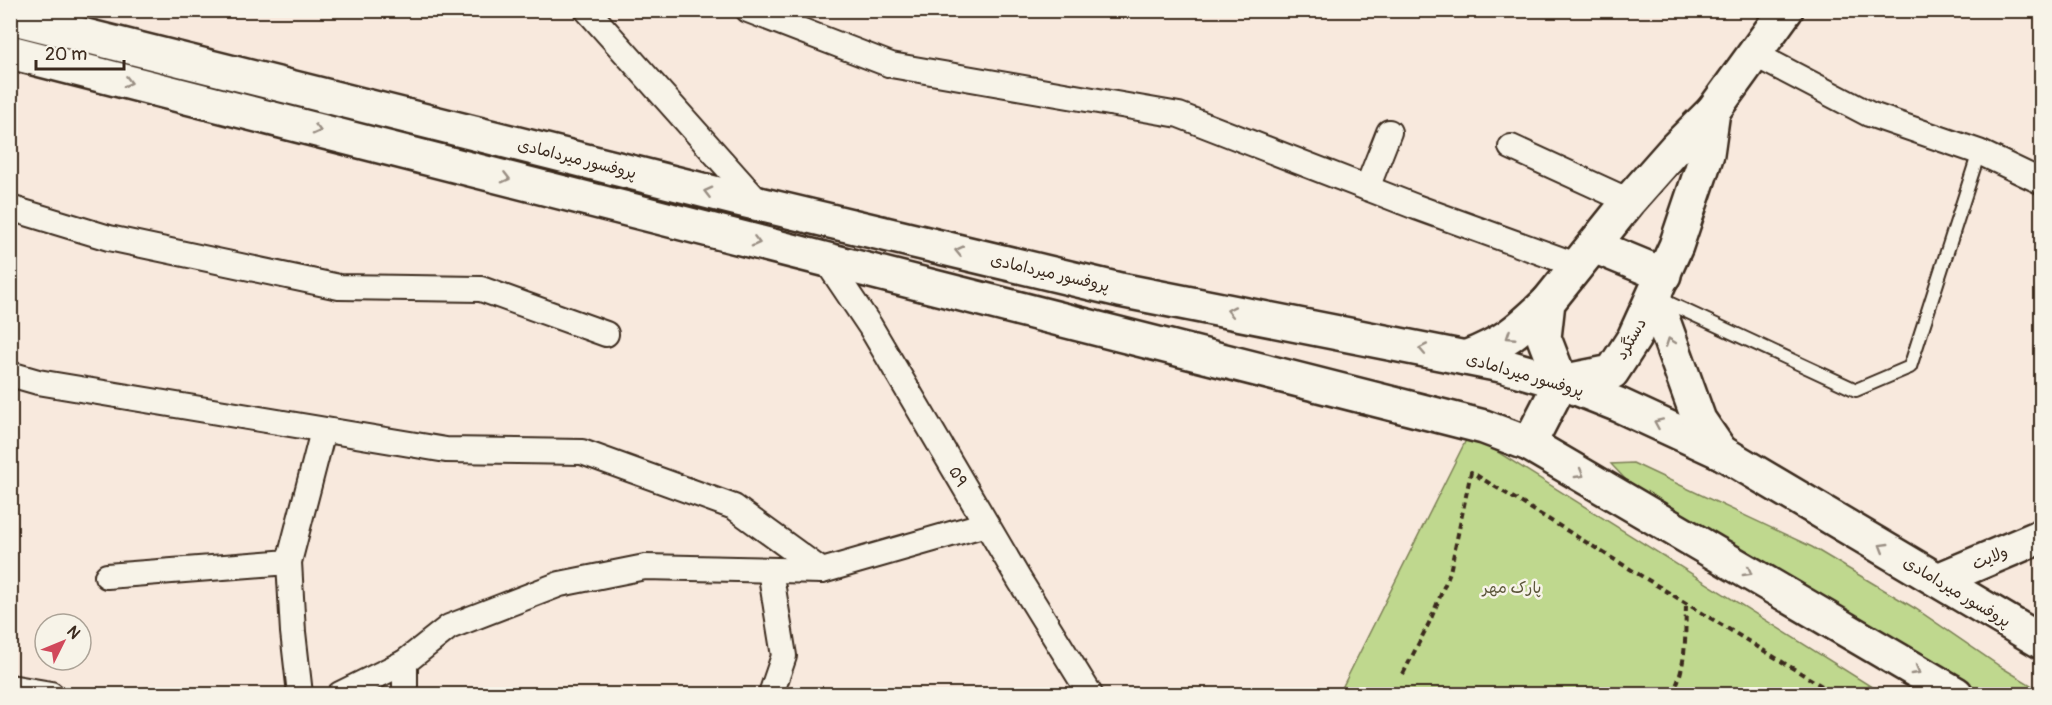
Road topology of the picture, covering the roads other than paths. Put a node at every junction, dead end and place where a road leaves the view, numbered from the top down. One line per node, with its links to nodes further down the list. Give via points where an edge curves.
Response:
1 (586, 10): 14 (street)
2 (748, 10): 12 (street, via 891,65 1179,115)
3 (1786, 10): 6 (main road, دستگرد)
4 (10, 17): 14 (main road, پروفسور میردامادی, one-way to 4)
5 (10, 52): 17 (main road, one-way to 17)
6 (1754, 54): 7 (main road, دستگرد); 10 (street, via 1869,114)
7 (1713, 111): 13 (main road, دستگرد); 18 (main road, دستگرد, via 1707,154)
8 (1389, 132): 12 (street)
9 (1511, 147): 13 (street)
10 (1979, 152): 11 (street); 18 (lane, via 1910,367 1856,390)
11 (2042, 182)
12 (1367, 188): 16 (street)
13 (1629, 201): 16 (main road, دستگرد)
14 (760, 204): 21 (main road, پروفسور میردامادی, one-way to 14, via 1120,290)
15 (10, 208): 20 (street, via 109,238 339,286 481,289)
16 (1585, 256): 18 (main road); 19 (main road, دستگرد)
17 (825, 260): 25 (main road, via 1484,427); 27 (street, ۵۹, via 870,326)
18 (1659, 285): 23 (main road, دستگرد, via 1635,338 1612,372); 26 (main road, one-way to 18, via 1699,420)
19 (1548, 302): 21 (main road, دستگرد, one-way to 21, via 1518,331); 23 (main road, via 1544,338)
20 (606, 334)
21 (1465, 358): 23 (main road, پروفسور میردامادی)
22 (10, 374): 24 (street)
23 (1561, 382): 25 (main road); 26 (main road, پروفسور میردامادی, one-way to 23)
24 (322, 431): 29 (street); 31 (street, via 446,450 582,452 734,507)
25 (1529, 444): 43 (main road, one-way to 43)
26 (1721, 452): 33 (main road, پروفسور میردامادی, one-way to 26)
27 (986, 524): 31 (street); 42 (street, ۵۹)
28 (2042, 536): 33 (main road, ولایت)
29 (289, 562): 32 (street); 38 (street)
30 (770, 570): 31 (street); 35 (street, via 645,567 560,584 449,627); 41 (street, via 784,656)
31 (822, 571)
32 (107, 576)
33 (1938, 580): 34 (main road, پروفسور میردامادی)
34 (2042, 642)
35 (405, 662): 39 (street); 40 (street)
36 (10, 687): 37 (street)
37 (51, 694)
38 (300, 694)
39 (340, 694)
40 (405, 694)
41 (771, 694)
42 (1090, 694)
43 (1956, 694)

